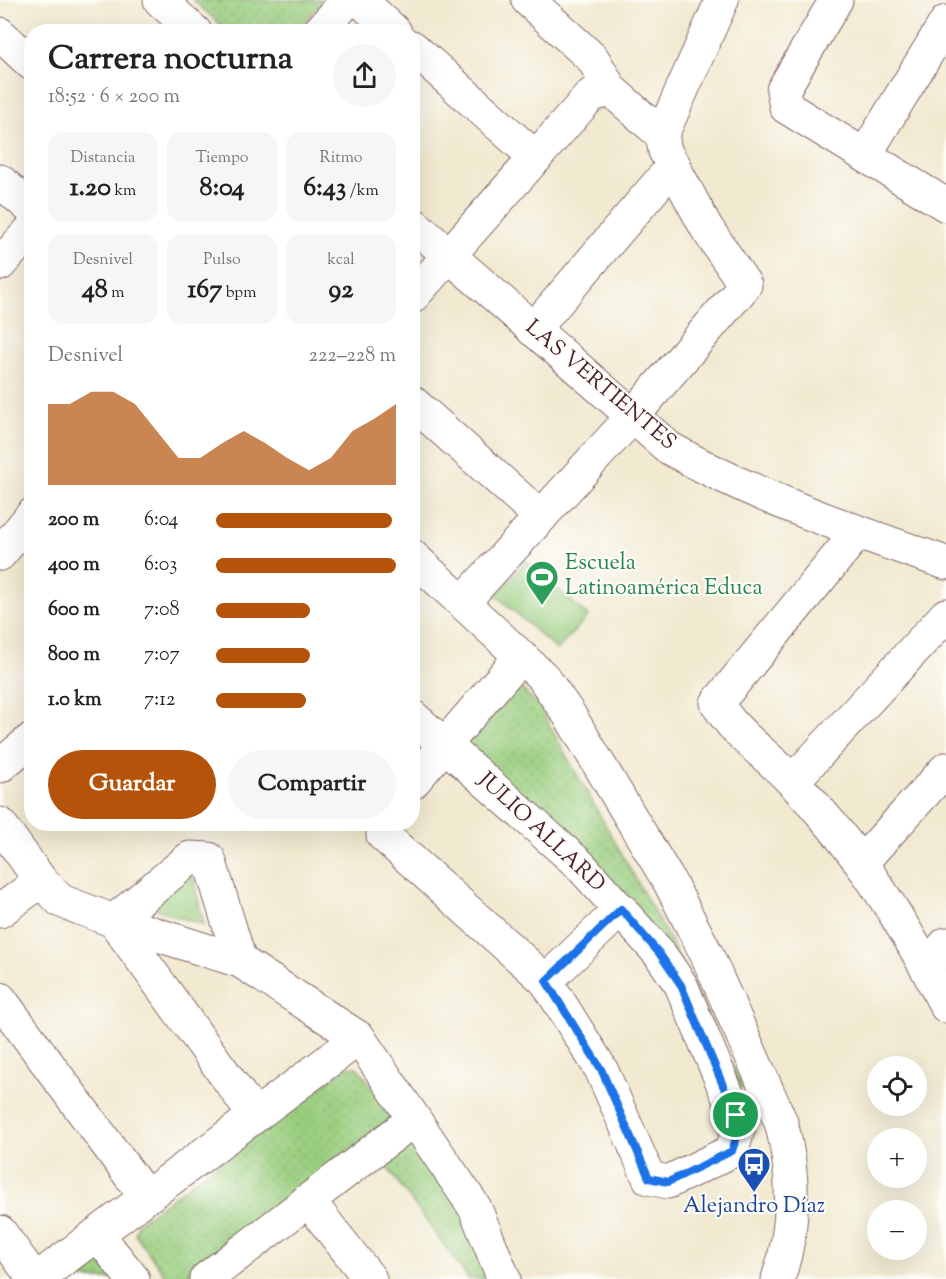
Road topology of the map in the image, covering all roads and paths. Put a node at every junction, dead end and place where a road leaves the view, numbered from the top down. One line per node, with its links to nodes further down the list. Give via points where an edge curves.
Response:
1 (160, 0): 8 (street)
2 (348, 0): 9 (street)
3 (360, 0): 10 (street)
4 (528, 0): 14 (street, via 592,59)
5 (836, 0): 16 (street, via 783,90 786,107)
6 (718, 2): 15 (street)
7 (946, 22): 16 (street)
8 (186, 24)
9 (327, 24)
10 (386, 24)
11 (0, 34): 13 (street)
12 (420, 54): 17 (street)
13 (24, 56)
14 (611, 90): 15 (street); 17 (street, via 591,95)
15 (662, 135): 18 (street, via 665,151)
16 (864, 155): 21 (street)
17 (536, 158): 24 (street)
18 (674, 165): 27 (street); 29 (street, via 706,227 745,285)
19 (0, 181): 20 (street)
20 (24, 201)
21 (946, 205)
22 (420, 230): 24 (street, LAS VERTIENTES)
23 (24, 238): 25 (street)
24 (449, 256): 26 (street); 27 (street, LAS VERTIENTES)
25 (0, 264)
26 (420, 288)
27 (533, 330): 29 (street, LAS VERTIENTES)
28 (420, 409): 30 (street)
29 (632, 417): 30 (street); 32 (street, LAS VERTIENTES, via 669,448 712,472)
30 (541, 517): 36 (street)
31 (24, 525): 33 (street)
32 (858, 532): 35 (street, LAS VERTIENTES); 45 (street, via 717,703 726,720)
33 (0, 554)
34 (420, 563): 36 (street)
35 (946, 563)
36 (463, 602): 38 (street)
37 (946, 615): 45 (street)
38 (520, 657): 40 (street); 59 (street, via 543,677 570,716 665,873)
39 (420, 723): 40 (street, JULIO ALLARD)
40 (445, 745): 44 (street); 50 (street, JULIO ALLARD, via 579,864)
41 (24, 746): 42 (street)
42 (0, 766)
43 (946, 769): 48 (street)
44 (420, 774)
45 (793, 781): 48 (street)
46 (0, 824): 49 (street)
47 (385, 831): 55 (street)
48 (861, 863): 53 (street)
49 (41, 881): 51 (street); 52 (street, via 61,901)
50 (621, 909): 55 (street); 60 (street, JULIO ALLARD, via 681,985)
51 (0, 911)
52 (114, 921): 54 (street); 54 (street, via 190,858 209,859); 61 (street)
53 (936, 955): 57 (street)
54 (240, 961): 58 (street)
55 (546, 981): 60 (street, via 601,1069 649,1178 668,1182 732,1151 740,1126)
56 (0, 999): 63 (street)
57 (946, 1006)
58 (359, 1038): 61 (street); 62 (street)
59 (774, 1100): 60 (street); 72 (street, via 787,1145 793,1192 789,1239)
60 (736, 1115)
61 (255, 1116): 63 (street)
62 (414, 1120): 64 (street); 71 (street, via 475,1208)
63 (146, 1197): 66 (street)
64 (308, 1200): 69 (street); 70 (street)
65 (0, 1232): 67 (street)
66 (97, 1234): 67 (street); 68 (street)
67 (36, 1279)
68 (133, 1279)
69 (206, 1279)
70 (370, 1279)
71 (504, 1279)
72 (778, 1279)

